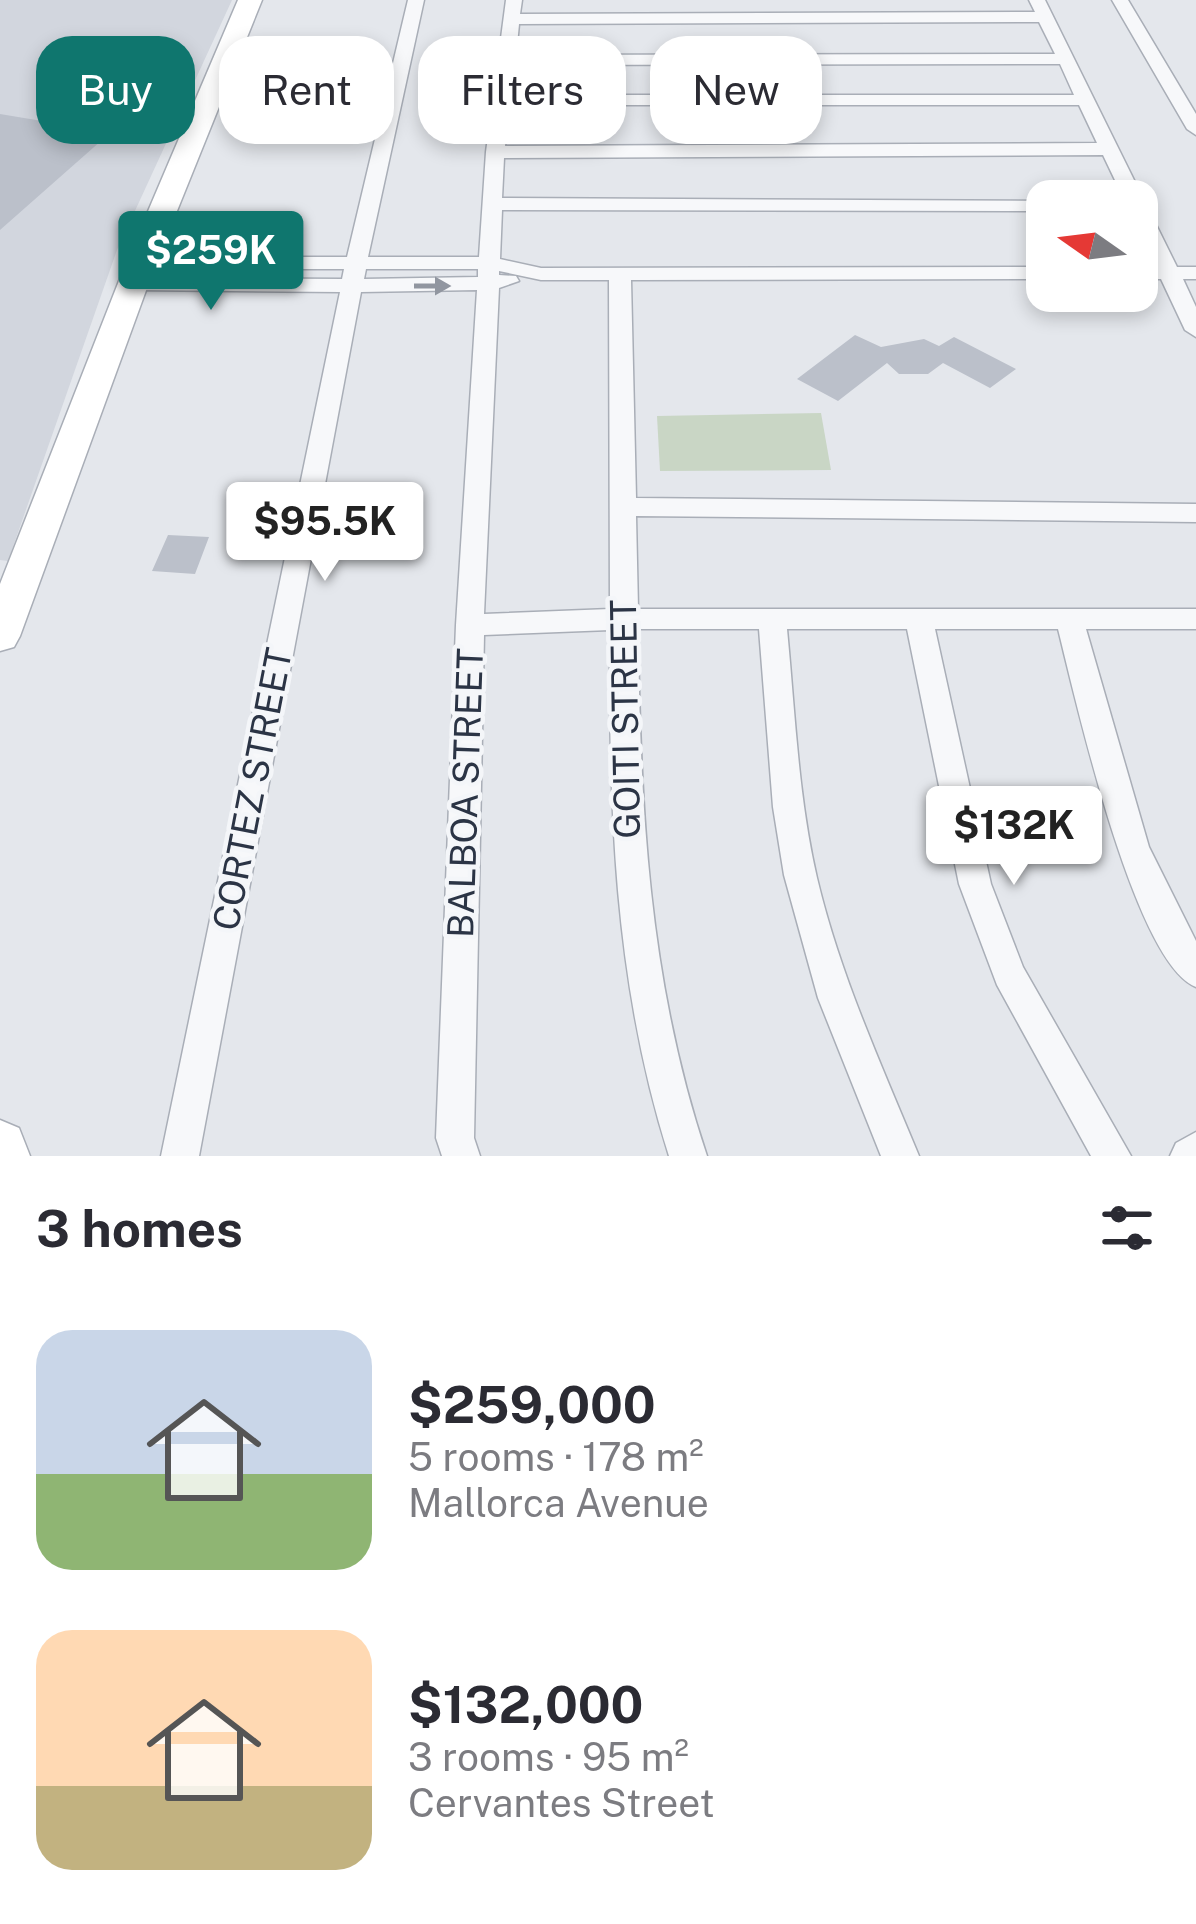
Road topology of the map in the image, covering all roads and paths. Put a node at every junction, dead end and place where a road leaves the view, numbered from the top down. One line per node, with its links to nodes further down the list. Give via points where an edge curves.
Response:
1 (250, 0): 18 (main road)
2 (416, 0): 25 (street, CORTEZ STREET)
3 (1120, 0): 10 (street)
4 (1040, 8): 5 (street); 6 (street)
5 (513, 9)
6 (1066, 59): 7 (street); 9 (street)
7 (626, 60)
8 (626, 100): 9 (street)
9 (1085, 100): 12 (street)
10 (1196, 129)
11 (496, 144): 13 (street, BALBOA STREET)
12 (1109, 149): 13 (street); 14 (street)
13 (495, 152): 15 (street, BALBOA STREET)
14 (1124, 180)
15 (494, 204): 16 (street); 23 (street, BALBOA STREET)
16 (1026, 205)
17 (1158, 250): 21 (street)
18 (137, 273): 25 (street); 35 (main road)
19 (1026, 273): 24 (street)
20 (1158, 273): 21 (street)
21 (1169, 273): 22 (street); 26 (street)
22 (1196, 273)
23 (490, 274): 24 (street); 25 (street); 34 (street, BALBOA STREET)
24 (620, 274): 27 (street, GOITI STREET)
25 (354, 275): 40 (street, CORTEZ STREET)
26 (1196, 330)
27 (624, 507): 28 (street); 29 (street, GOITI STREET)
28 (1196, 513)
29 (624, 619): 33 (street); 34 (street); 41 (street, GOITI STREET, via 625,834 636,946)
30 (1069, 619): 31 (street); 32 (street); 36 (street, via 1121,807 1171,936)
31 (1196, 619)
32 (920, 620): 33 (street); 43 (street, via 975,884 1009,974)
33 (772, 621): 42 (street, via 792,832 812,924 845,1029)
34 (470, 625): 38 (street, BALBOA STREET)
35 (0, 636)
36 (1196, 971)
37 (0, 1147): 39 (main road)
38 (456, 1150)
39 (3, 1156)
40 (180, 1156)
41 (688, 1156)
42 (900, 1156)
43 (1112, 1156)

